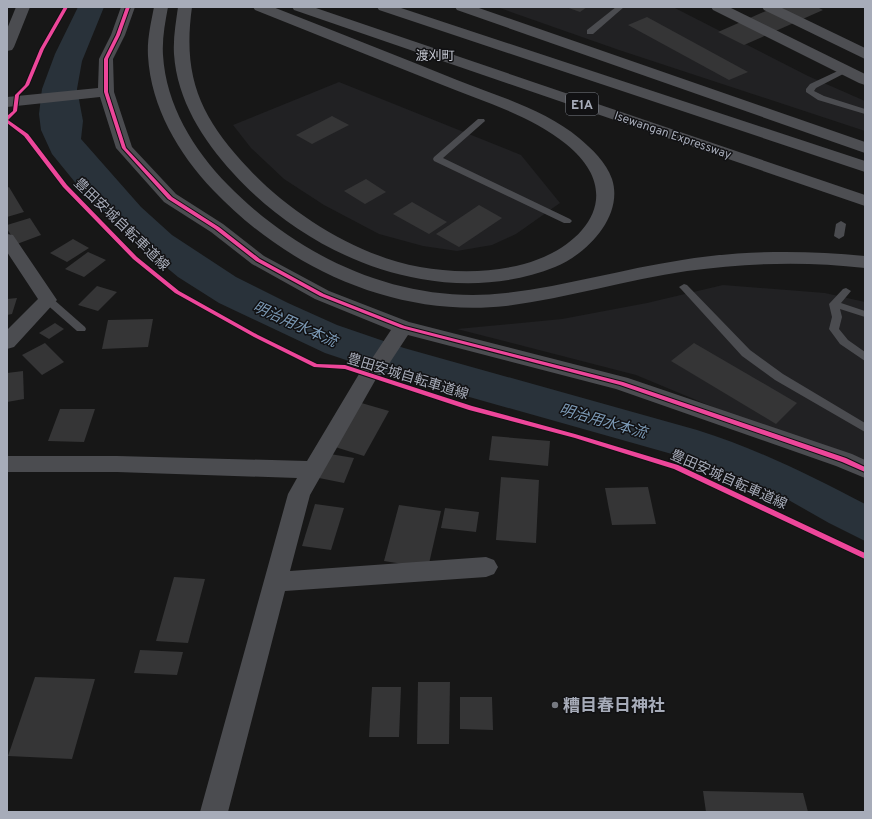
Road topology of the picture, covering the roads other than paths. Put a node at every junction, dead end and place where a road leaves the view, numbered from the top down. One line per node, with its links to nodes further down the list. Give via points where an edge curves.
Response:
1 (23, 7): 13 (street)
2 (128, 7): 17 (street, via 106,59)
3 (161, 7): 28 (highway, via 155,41 162,96 189,151 236,203 267,228 328,268 359,282 390,292 422,298 484,301 520,297 726,259 796,256)
4 (185, 7): 5 (highway, via 180,45 182,68 190,95 219,145 242,172 270,198 300,221 361,256 419,273 482,276 529,269 552,261 588,238 599,222 606,190 602,174 593,161 566,135 523,112)
5 (260, 7)
6 (300, 7): 23 (highway, Isewangan Expressway / E1A)
7 (384, 7): 22 (highway, E1A)
8 (462, 7): 21 (highway)
9 (620, 7): 12 (lane)
10 (718, 7): 15 (highway)
11 (769, 7): 14 (highway)
12 (590, 32)
13 (7, 47)
14 (865, 54)
15 (845, 72): 16 (highway); 19 (lane, via 813,86 810,92)
16 (865, 80)
17 (106, 92): 18 (street); 34 (street, via 124,148 170,198 217,228 258,260 322,295)
18 (7, 102)
19 (865, 112)
20 (481, 122): 24 (lane, via 437,159)
21 (865, 148)
22 (865, 167)
23 (865, 201)
24 (567, 222)
25 (841, 224): 26 (lane)
26 (839, 236)
27 (7, 239): 31 (street)
28 (865, 262)
29 (684, 287): 38 (lane, via 746,353 779,377)
30 (846, 291): 32 (lane)
31 (48, 300): 35 (lane); 36 (street)
32 (834, 304): 33 (lane); 37 (lane, via 837,318 834,329 844,342)
33 (865, 314)
34 (403, 327): 40 (street, via 376,368 369,374); 41 (street, via 621,382 844,460)
35 (80, 329)
36 (7, 342)
37 (865, 358)
38 (865, 428)
39 (7, 464): 40 (street, via 117,464)
40 (312, 470): 43 (street, via 299,494)
41 (865, 470)
42 (486, 567): 43 (street)
43 (275, 582): 44 (street)
44 (214, 812)

